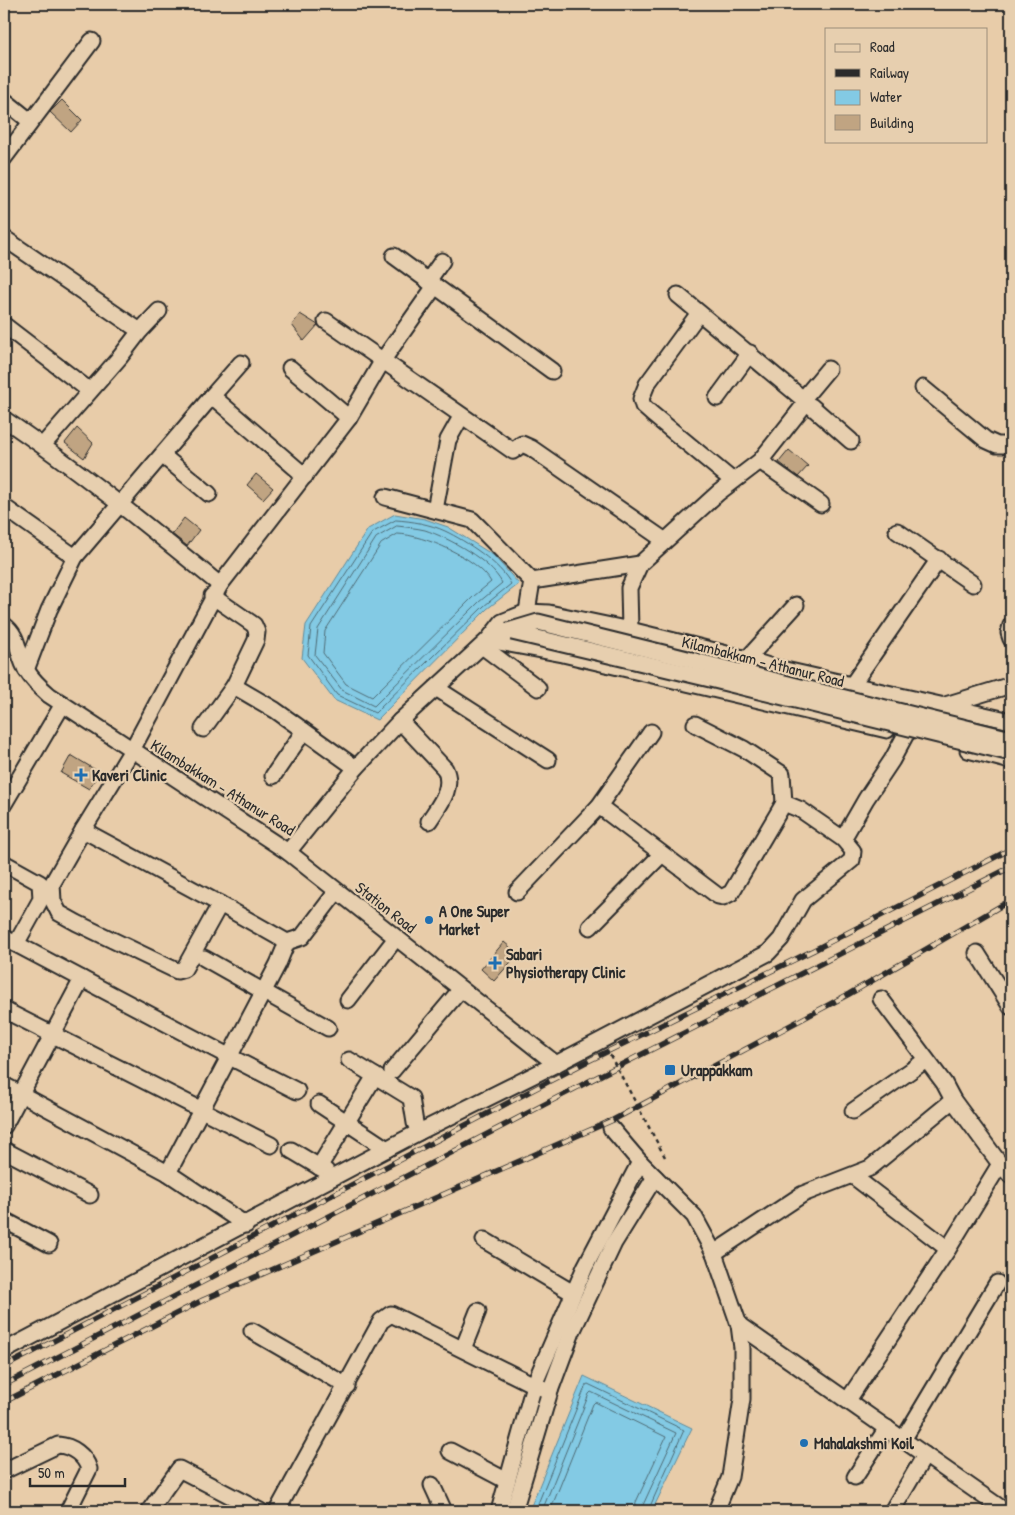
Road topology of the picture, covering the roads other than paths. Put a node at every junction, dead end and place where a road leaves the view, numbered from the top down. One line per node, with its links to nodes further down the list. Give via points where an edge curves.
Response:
1 (92, 40): 3 (street)
2 (4, 100): 3 (street)
3 (30, 120): 4 (street)
4 (4, 158)
5 (4, 238): 14 (street)
6 (394, 256): 8 (street)
7 (442, 261): 8 (street)
8 (431, 283): 16 (street); 20 (street)
9 (678, 295): 11 (street)
10 (159, 311): 14 (street)
11 (699, 313): 15 (street); 35 (street, via 647,384 641,399 643,406)
12 (326, 321): 16 (street)
13 (4, 325): 22 (street)
14 (140, 331): 22 (street)
15 (750, 353): 24 (street); 25 (street)
16 (382, 360): 26 (street); 28 (street)
17 (241, 363): 23 (street)
18 (290, 368): 28 (street)
19 (828, 369): 25 (street)
20 (552, 371)
21 (923, 388): 31 (street, via 986,440 996,445)
22 (90, 391): 30 (street)
23 (212, 396): 32 (street); 34 (street)
24 (717, 398)
25 (804, 401): 29 (street); 33 (street)
26 (460, 416): 41 (street, via 448,440); 43 (street, via 513,452 522,444 531,448)
27 (4, 418): 30 (street)
28 (349, 418): 34 (street)
29 (851, 440)
30 (43, 445): 38 (street)
31 (1011, 445)
32 (162, 455): 36 (street); 38 (street)
33 (760, 461): 35 (street); 39 (street)
34 (305, 476): 49 (street)
35 (733, 481): 43 (street)
36 (209, 494)
37 (385, 497): 41 (street)
38 (121, 504): 44 (street); 49 (street)
39 (821, 504)
40 (4, 507): 44 (street)
41 (435, 510): 47 (street, via 472,520)
42 (897, 530): 45 (street)
43 (664, 540): 46 (street)
44 (75, 557): 59 (street, via 49,610)
45 (939, 559): 48 (street); 60 (street)
46 (640, 564): 47 (street); 54 (street, via 629,588)
47 (532, 581): 51 (street)
48 (973, 584)
49 (216, 590): 62 (street, via 254,625 256,632 256,640); 75 (street)
50 (796, 605): 58 (street)
51 (527, 612): 54 (street, via 549,613); 57 (street, via 502,622)
52 (4, 625): 59 (street, Kilambakkam - Athanur Road, via 16,639)
53 (1011, 625): 56 (street)
54 (630, 630): 58 (street)
55 (508, 631): 57 (street, Kilambakkam - Athanur Road); 74 (street, Kilambakkam - Athanur Road, bridge, via 538,622); 76 (street, Kilambakkam - Athanur Road, bridge)
56 (1011, 639)
57 (485, 643): 63 (street, Kilambakkam - Athanur Road); 64 (street); 73 (street, via 563,654)
58 (747, 659): 60 (street)
59 (26, 670): 65 (street, Kilambakkam - Athanur Road, via 35,682)
60 (852, 685): 66 (street)
61 (1011, 685): 66 (street)
62 (234, 686): 70 (street); 71 (street)
63 (436, 688): 67 (street, Kilambakkam - Athanur Road); 77 (street)
64 (538, 688)
65 (63, 704): 75 (street, Kilambakkam - Athanur Road); 82 (street)
66 (942, 706): 68 (street); 73 (street)
67 (400, 721): 79 (street, Kilambakkam - Athanur Road); 84 (street, via 445,769 449,778 445,794)
68 (1011, 721)
69 (695, 724): 81 (street, via 744,749 782,774)
70 (203, 729)
71 (304, 731): 79 (street); 80 (street)
72 (651, 732): 83 (street)
73 (906, 734): 78 (street); 86 (street)
74 (1011, 739)
75 (132, 750): 85 (street); 87 (street, Kilambakkam - Athanur Road)
76 (1011, 753)
77 (548, 760)
78 (1011, 761)
79 (356, 768): 87 (street, Kilambakkam - Athanur Road)
80 (273, 776)
81 (784, 803): 86 (street, via 801,810); 88 (street, via 731,893 726,896 718,896)
82 (4, 804)
83 (599, 806): 88 (street); 91 (street)
84 (429, 821)
85 (83, 830): 92 (street); 92 (street, via 52,884 52,902 59,913 77,924 177,970 184,969)
86 (843, 839): 111 (street, via 853,851 852,860 803,900 781,939 768,953)
87 (288, 852): 90 (street, Station Road)
88 (662, 854): 93 (street)
89 (4, 863): 95 (street, via 40,883 41,899)
90 (337, 891): 94 (street, Station Road); 96 (street, via 302,937)
91 (517, 892)
92 (220, 904): 96 (street)
93 (590, 927)
94 (396, 938): 100 (street, Station Road); 103 (street)
95 (10, 941): 99 (street)
96 (287, 942): 101 (street)
97 (976, 953): 104 (street)
98 (204, 958): 101 (street)
99 (82, 979): 107 (street); 108 (street)
100 (461, 989): 111 (street, Station Road); 112 (street)
101 (263, 992): 106 (street); 108 (street)
102 (881, 999): 110 (street)
103 (348, 1000)
104 (1011, 1007)
105 (4, 1010): 107 (street)
106 (328, 1028)
107 (52, 1035): 116 (street); 119 (street)
108 (230, 1057): 115 (street); 119 (street)
109 (349, 1060): 113 (street)
110 (926, 1060): 117 (street, via 944,1083); 120 (street)
111 (556, 1064): 124 (street)
112 (392, 1071)
113 (375, 1076): 121 (street); 124 (street, via 411,1098)
114 (4, 1085): 116 (street)
115 (297, 1091)
116 (20, 1094): 122 (street); 132 (street)
117 (952, 1100): 130 (street); 133 (street, via 870,1168)
118 (319, 1104): 121 (street)
119 (200, 1110): 125 (street); 132 (street)
120 (853, 1111)
121 (348, 1122): 126 (street); 131 (street)
122 (4, 1126)
123 (611, 1128): 129 (street)
124 (419, 1132): 126 (street)
125 (271, 1145)
126 (387, 1149): 135 (street)
127 (4, 1150): 137 (street)
128 (291, 1150): 131 (street)
129 (640, 1162): 136 (street); 145 (street)
130 (1000, 1164): 134 (street); 142 (street)
131 (319, 1167): 135 (street)
132 (168, 1173): 139 (street)
133 (854, 1176): 142 (street); 143 (street, via 803,1194)
134 (1011, 1176)
135 (335, 1177): 139 (street)
136 (655, 1177): 143 (street, via 694,1216); 153 (street, via 614,1243 572,1332)
137 (90, 1195)
138 (4, 1220): 141 (street)
139 (246, 1225): 150 (street)
140 (484, 1240): 145 (street)
141 (49, 1244)
142 (948, 1249): 154 (street)
143 (714, 1253): 147 (street)
144 (997, 1283): 156 (street)
145 (573, 1293): 151 (street)
146 (478, 1311): 149 (street)
147 (739, 1325): 154 (street); 170 (street, via 742,1399 730,1477)
148 (252, 1331): 152 (street)
149 (463, 1349): 151 (street); 152 (street, via 391,1314 381,1321)
150 (4, 1351)
151 (534, 1385): 153 (street); 161 (street)
152 (347, 1386): 166 (street)
153 (550, 1391): 169 (street)
154 (848, 1400): 155 (street)
155 (887, 1428): 156 (street); 160 (street)
156 (903, 1440): 158 (street)
157 (450, 1451): 161 (street)
158 (925, 1455): 171 (street); 172 (street)
159 (4, 1471): 163 (street, via 58,1445 73,1449 86,1461 89,1470)
160 (854, 1477)
161 (507, 1481): 168 (street)
162 (432, 1485): 167 (street)
163 (68, 1511)
164 (149, 1511): 165 (street, via 179,1469)
165 (260, 1511)
166 (277, 1511)
167 (444, 1511)
168 (499, 1511)
169 (514, 1511)
170 (716, 1511)
171 (892, 1511)
172 (1005, 1511)

